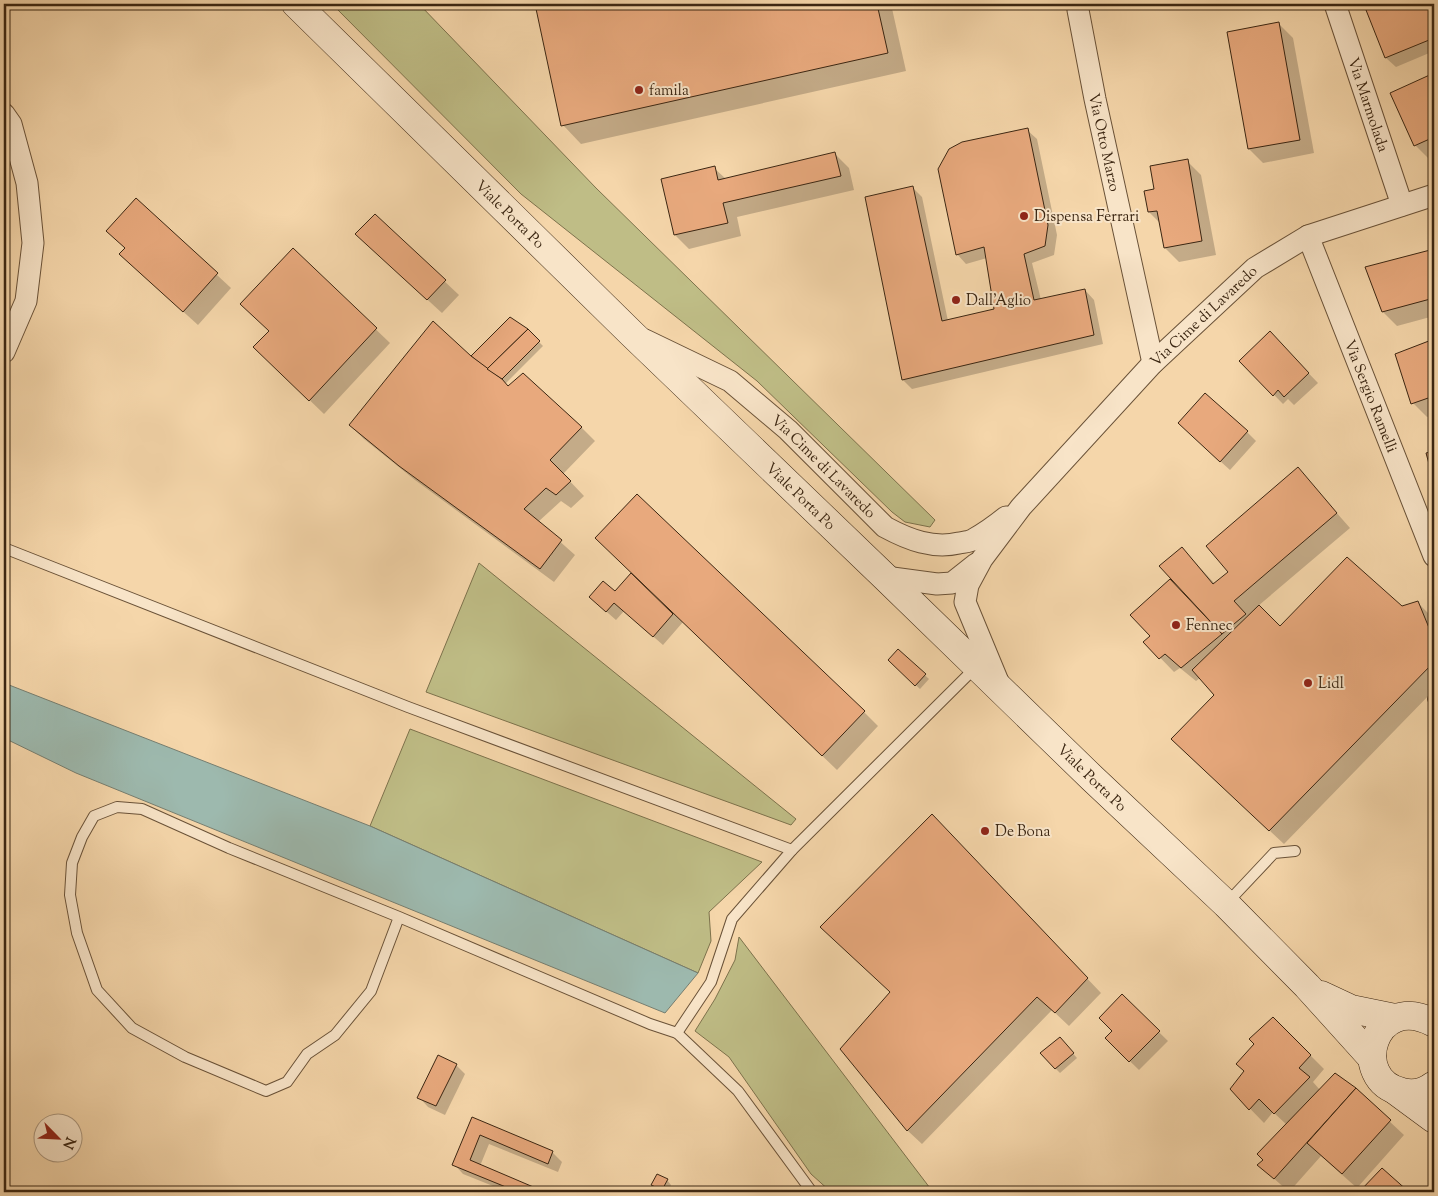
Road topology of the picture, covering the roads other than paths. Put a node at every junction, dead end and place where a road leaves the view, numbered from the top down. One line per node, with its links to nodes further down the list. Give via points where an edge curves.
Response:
1 (296, 4): 8 (main road, Viale Porta Po)
2 (1335, 4): 6 (street, Via Marmolada)
3 (1078, 10): 10 (street, Via Otto Marzo)
4 (4, 114): 9 (street, via 11,124 27,183 33,243 26,301)
5 (1434, 195): 6 (street, Via Cime di Lavaredo)
6 (1402, 205): 7 (street, Via Cime di Lavaredo)
7 (1308, 236): 10 (street, Via Cime di Lavaredo, via 1255,268); 13 (street, Via Sergio Ramelli)
8 (631, 333): 11 (street, Via Cime di Lavaredo, via 730,381 788,430 886,527 910,539 926,544 949,545 973,540); 15 (main road, Viale Porta Po)
9 (4, 352)
10 (1153, 363): 11 (street, Via Cime di Lavaredo)
11 (1021, 507): 14 (street, Via Cime di Lavaredo)
12 (4, 548): 18 (lane, via 408,707)
13 (1434, 556)
14 (982, 559): 15 (street, Via Cime di Lavaredo, via 952,583); 17 (street, Via Cime di Lavaredo, via 968,585 965,602)
15 (885, 577): 16 (main road, Viale Porta Po)
16 (976, 667): 17 (main road, Viale Porta Po); 18 (lane)
17 (1002, 692): 20 (main road, Viale Porta Po)
18 (792, 850): 25 (lane, via 732,919 711,982)
19 (1295, 851): 20 (lane, via 1274,853)
20 (1226, 904): 22 (main road, Viale Porta Po)
21 (399, 917): 21 (lane, via 142,809 117,807 94,816 72,863 70,895 76,933 97,990 132,1028 185,1057 266,1091 287,1082 308,1054 335,1035 372,991); 25 (lane)
22 (1307, 986): 24 (main road, Viale Porta Po, via 1352,1009); 26 (main road, Viale Porta Po)
23 (1431, 1017): 24 (main road, Viale Porta Po)
24 (1395, 1018): 26 (main road, via 1377,1034)
25 (677, 1033): 30 (lane, via 738,1091)
26 (1372, 1058): 28 (main road, Viale Porta Po, via 1380,1078)
27 (1434, 1085): 28 (main road, via 1418,1092)
28 (1396, 1091): 29 (main road, Viale Porta Po)
29 (1434, 1119)
30 (812, 1192)

